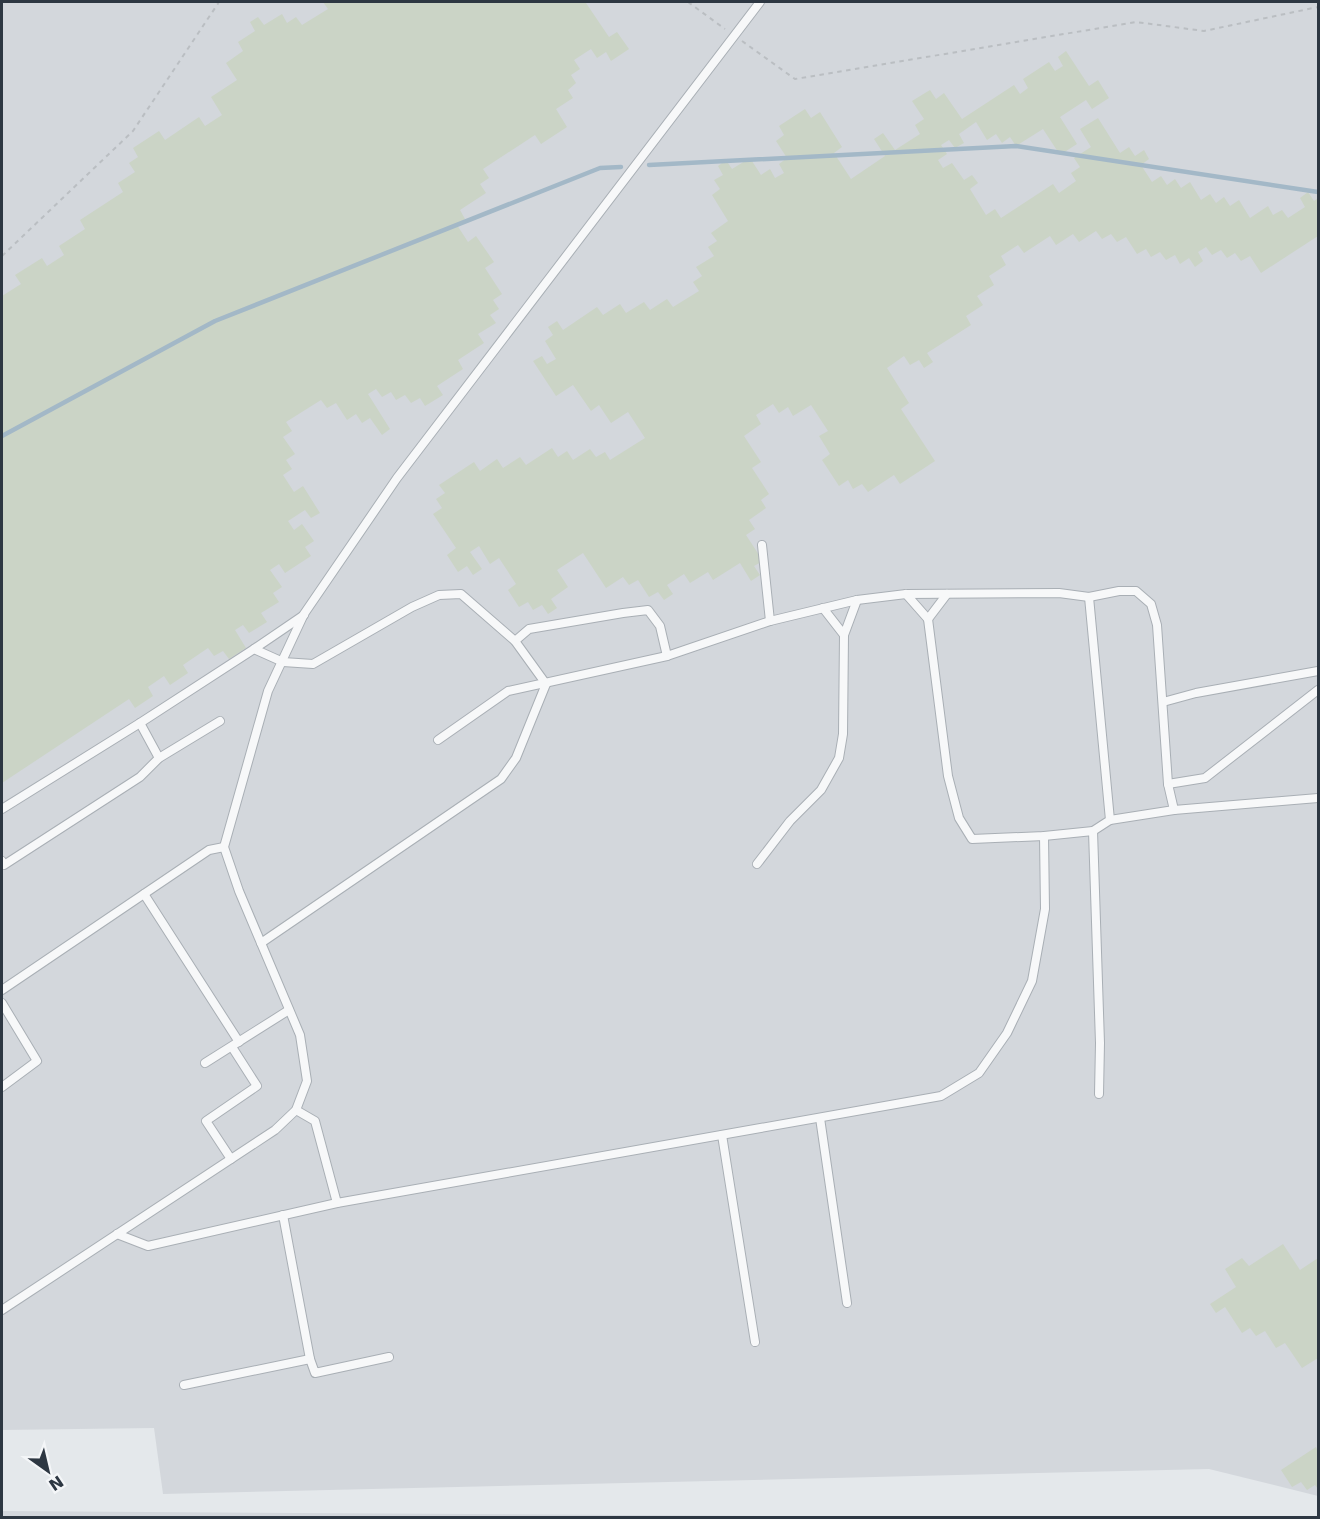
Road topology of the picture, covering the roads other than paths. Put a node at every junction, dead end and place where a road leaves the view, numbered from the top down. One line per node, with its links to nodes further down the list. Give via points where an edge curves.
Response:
1 (760, 2): 8 (lane, via 398,478)
2 (762, 545): 10 (lane)
3 (906, 594): 4 (lane); 6 (lane); 9 (lane)
4 (947, 594): 5 (lane, via 1059,593); 9 (lane)
5 (1089, 597): 19 (lane, via 1136,591 1151,604 1157,625); 28 (lane)
6 (857, 600): 7 (lane); 11 (lane)
7 (823, 608): 10 (lane); 11 (lane)
8 (304, 615): 13 (lane); 15 (lane)
9 (928, 619): 30 (lane, via 948,776 959,818 972,839)
10 (770, 621): 14 (lane)
11 (844, 635): 33 (lane, via 843,734 839,758 821,790 790,821)
12 (515, 641): 14 (lane, via 529,629 648,610 660,626); 15 (lane, via 461,594 439,595 313,664); 17 (lane)
13 (254, 649): 15 (lane); 21 (lane)
14 (667, 656): 17 (lane)
15 (283, 662): 31 (lane, via 268,691)
16 (1318, 671): 19 (lane)
17 (546, 684): 22 (lane, via 508,691); 35 (lane, via 516,758 501,779)
18 (1318, 690): 24 (lane, via 1205,778)
19 (1163, 702): 24 (lane)
20 (220, 722): 23 (lane)
21 (140, 723): 23 (lane); 26 (lane)
22 (438, 740)
23 (159, 758): 32 (lane, via 140,777 4,865)
24 (1168, 784): 27 (lane)
25 (1318, 798): 27 (lane)
26 (2, 808)
27 (1174, 810): 28 (lane)
28 (1110, 820): 29 (lane)
29 (1094, 831): 30 (lane); 42 (lane)
30 (1044, 836): 44 (lane, via 1045,909 1032,981 1007,1033 979,1073 941,1096)
31 (224, 846): 34 (lane, via 209,850); 35 (lane)
32 (2, 861)
33 (757, 864)
34 (144, 894): 36 (lane); 39 (lane)
35 (261, 943): 38 (lane)
36 (2, 990)
37 (2, 1003): 41 (lane, via 37,1061)
38 (290, 1010): 39 (lane); 43 (lane, via 300,1035 307,1081)
39 (235, 1045): 40 (lane); 46 (lane, via 257,1086 206,1121)
40 (205, 1063)
41 (2, 1087)
42 (1099, 1094)
43 (296, 1110): 46 (lane, via 275,1131); 47 (lane, via 315,1121)
44 (820, 1118): 45 (lane); 50 (lane)
45 (722, 1135): 47 (lane); 52 (lane)
46 (231, 1159): 49 (lane)
47 (337, 1203): 48 (lane)
48 (284, 1215): 49 (lane, via 148,1246); 54 (lane)
49 (117, 1234): 51 (lane)
50 (847, 1303)
51 (2, 1310)
52 (755, 1342)
53 (389, 1357): 54 (lane, via 315,1373)
54 (310, 1359): 55 (lane)
55 (184, 1385)

